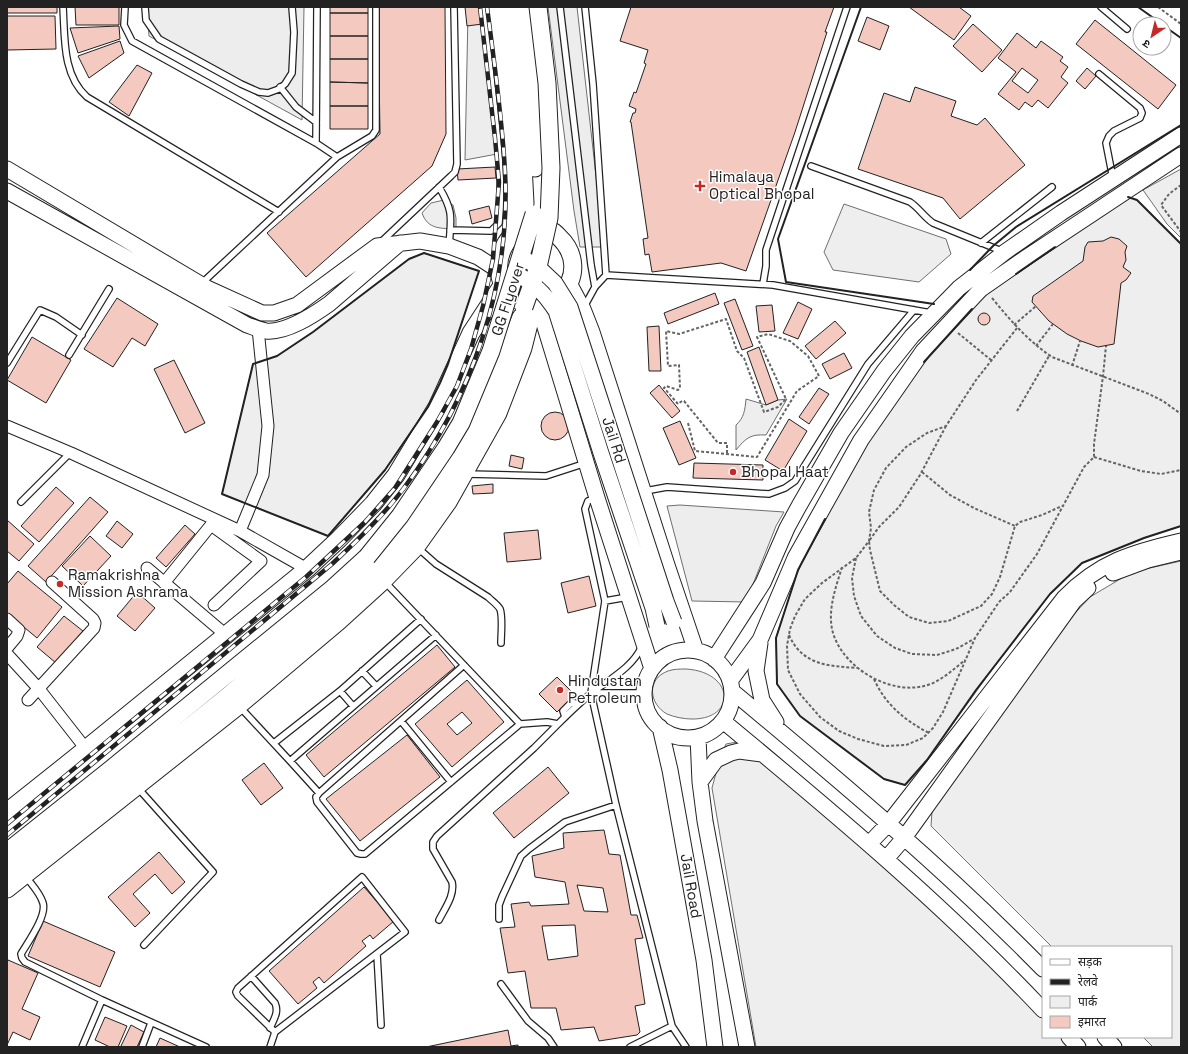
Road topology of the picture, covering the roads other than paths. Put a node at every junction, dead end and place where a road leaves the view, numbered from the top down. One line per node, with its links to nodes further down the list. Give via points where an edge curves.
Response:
1 (63, 7): 31 (lane, via 71,76 79,90)
2 (125, 7): 22 (lane, via 124,25 132,41)
3 (145, 7): 19 (lane, via 146,20 159,39 259,92 268,93)
4 (292, 7): 19 (lane, via 292,73)
5 (317, 7): 20 (lane)
6 (376, 7): 24 (lane, via 376,130 372,136)
7 (454, 7): 28 (lane, via 458,164 455,172)
8 (483, 7): 32 (lane, via 500,177 499,223 491,231)
9 (496, 7): 33 (main road)
10 (510, 7): 33 (main road, via 525,202)
11 (523, 7): 39 (main road, GG Flyover, bridge, via 531,77 536,190 534,214)
12 (538, 7): 40 (main road, GG Flyover, bridge, via 547,83 551,168 549,218)
13 (560, 7): 47 (lane)
14 (585, 7): 42 (lane)
15 (847, 7): 46 (lane, via 766,250)
16 (1101, 7): 17 (lane)
17 (1127, 29)
18 (1099, 74): 27 (lane, via 1140,108 1142,113 1140,118 1109,136 1106,143)
19 (280, 87): 20 (lane, via 296,107)
20 (316, 122): 22 (lane)
21 (1181, 135): 27 (main road)
22 (316, 142): 24 (lane)
23 (1181, 155): 82 (main road, via 981,290 932,341 862,440 795,558)
24 (337, 157): 31 (lane)
25 (811, 166): 34 (lane, via 910,202 933,223)
26 (7, 169): 49 (main road)
27 (1113, 179): 38 (main road)
28 (439, 187): 32 (lane, via 449,206); 36 (lane)
29 (1052, 187): 34 (lane)
30 (7, 191): 49 (main road)
31 (279, 212): 49 (lane)
32 (450, 230): 37 (lane)
33 (517, 232): 43 (main road, via 502,249 498,261); 44 (main road, via 537,228 552,231 564,242 574,267)
34 (981, 243): 38 (lane)
35 (400, 244): 36 (main road); 37 (main road, via 420,241); 54 (main road, via 318,312 284,329)
36 (377, 246): 49 (main road, via 297,305 274,313 262,313)
37 (449, 246): 43 (main road, via 478,257)
38 (1005, 252): 53 (main road, via 959,288)
39 (521, 257): 40 (main road, Jail Rd, bridge); 41 (main road, GG Flyover, bridge)
40 (538, 267): 45 (main road, GG Flyover, bridge); 79 (main road, Jail Rd, bridge, via 555,283 570,307 674,622)
41 (516, 273): 45 (main road, Jail Rd, bridge); 121 (main road, GG Flyover, bridge, via 491,351 461,423 400,516 367,557 333,588)
42 (606, 275): 46 (lane); 47 (lane)
43 (500, 277): 50 (main road, via 508,294 522,302); 70 (main road, via 471,333 438,407 396,475 340,539)
44 (569, 283): 50 (main road, via 557,297); 51 (main road)
45 (532, 284): 83 (main road, Jail Rd, bridge, via 546,295 556,311 653,608 657,626); 123 (main road, GG Flyover, bridge, via 513,340 482,415 458,458 406,534 372,572 322,617 113,789)
46 (763, 284): 52 (lane)
47 (595, 287): 51 (lane)
48 (110, 289): 55 (lane)
49 (203, 290): 54 (main road, via 248,325)
50 (536, 304): 60 (main road); 61 (main road, via 524,348 498,413)
51 (583, 309): 62 (main road)
52 (914, 310): 53 (lane); 62 (lane, via 868,364 795,481 785,488 769,494 667,487)
53 (933, 313): 88 (main road, via 884,371 842,433 798,506 763,583)
54 (258, 329): 65 (street, via 268,426 263,475)
55 (82, 334): 56 (lane); 57 (lane, via 40,310)
56 (68, 355)
57 (7, 363)
58 (7, 426): 59 (street)
59 (71, 452): 64 (lane); 65 (street)
60 (586, 463): 61 (lane, via 546,476); 63 (main road)
61 (465, 474): 67 (main road)
62 (643, 491): 79 (main road)
63 (597, 498): 74 (main road); 75 (lane, via 588,501 585,509)
64 (21, 502)
65 (240, 531): 70 (street)
66 (1181, 541): 118 (main road, via 1134,553 1094,572 1076,585)
67 (416, 547): 71 (main road); 84 (lane, via 436,564 495,603 501,614)
68 (1181, 552): 119 (main road, via 1148,560 1116,572 1085,590)
69 (147, 568): 73 (street)
70 (306, 569): 80 (main road)
71 (383, 581): 78 (lane); 99 (main road)
72 (52, 582): 94 (street, via 95,623 94,628)
73 (164, 583): 76 (street, via 211,525 261,561); 80 (street)
74 (629, 597): 75 (lane); 83 (main road)
75 (604, 601): 96 (lane)
76 (214, 605)
77 (7, 619): 85 (street, via 19,630)
78 (421, 619): 81 (lane); 91 (lane)
79 (690, 633): 86 (main road)
80 (226, 635): 109 (main road)
81 (436, 635): 89 (lane); 92 (lane)
82 (760, 640): 93 (main road); 106 (main road, via 756,671 762,700)
83 (644, 641): 90 (main road); 96 (lane, via 638,655)
84 (501, 643)
85 (7, 648)
86 (696, 651): 88 (main road); 90 (main road, via 682,650 672,654)
87 (7, 654): 94 (street)
88 (714, 660): 93 (main road, via 726,672)
89 (464, 665): 101 (lane); 103 (lane)
90 (652, 669): 97 (main road, via 646,680)
91 (362, 671): 92 (lane); 95 (lane)
92 (376, 686): 100 (lane)
93 (731, 686): 102 (main road, via 732,701); 106 (main road)
94 (39, 689): 98 (street); 109 (street)
95 (340, 690): 100 (lane); 108 (lane)
96 (591, 693): 97 (lane); 104 (lane); 116 (lane)
97 (644, 693): 105 (main road, via 645,702)
98 (28, 700)
99 (238, 706): 108 (lane); 114 (main road)
100 (353, 706): 111 (lane)
101 (401, 721): 112 (lane); 115 (lane)
102 (723, 721): 107 (main road, via 714,730); 110 (main road)
103 (520, 724): 104 (lane); 112 (lane)
104 (558, 724): 127 (lane, via 433,842 433,849 453,888)
105 (660, 727): 107 (main road, via 682,738); 148 (main road, Jail Road, via 704,960)
106 (783, 733): 118 (main road)
107 (698, 737): 113 (main road, Jail Road)
108 (274, 743): 111 (lane)
109 (86, 749): 117 (main road)
110 (762, 754): 113 (main road, via 738,751 731,753 716,760); 120 (main road)
111 (290, 761): 115 (lane)
112 (451, 782): 115 (lane, via 364,854 357,853 317,802)
113 (700, 782): 149 (main road, Jail Road)
114 (137, 787): 124 (main road); 128 (lane, via 213,872)
115 (318, 793)
116 (616, 805): 126 (lane, via 565,822 521,856 499,905); 137 (lane)
117 (7, 812)
118 (888, 824): 119 (main road); 120 (main road)
119 (904, 838): 122 (main road); 130 (main road)
120 (869, 844): 122 (main road)
121 (7, 852)
122 (886, 859): 134 (main road, via 1005,969)
123 (7, 871)
124 (25, 875): 125 (main road); 133 (lane, via 44,905 43,914 21,954 22,958 25,962)
125 (7, 889)
126 (499, 919)
127 (439, 920)
128 (144, 945)
129 (377, 954): 131 (lane, via 405,932 362,877); 136 (lane); 138 (lane)
130 (1042, 968)
131 (251, 976): 138 (lane, via 275,1003 277,1012); 138 (lane, via 236,992)
132 (501, 984): 145 (lane, via 528,1021 548,1038)
133 (102, 1000): 135 (lane); 141 (lane)
134 (1042, 1009)
135 (151, 1023): 142 (lane); 143 (lane)
136 (381, 1026)
137 (672, 1026): 146 (lane); 147 (lane)
138 (273, 1030): 144 (lane)
139 (1070, 1038): 150 (main road)
140 (1106, 1038): 151 (main road)
141 (82, 1047)
142 (142, 1047)
143 (206, 1047)
144 (270, 1047)
145 (554, 1047)
146 (630, 1047)
147 (686, 1047)
148 (716, 1047)
149 (747, 1047)
150 (1078, 1047)
151 (1114, 1047)

